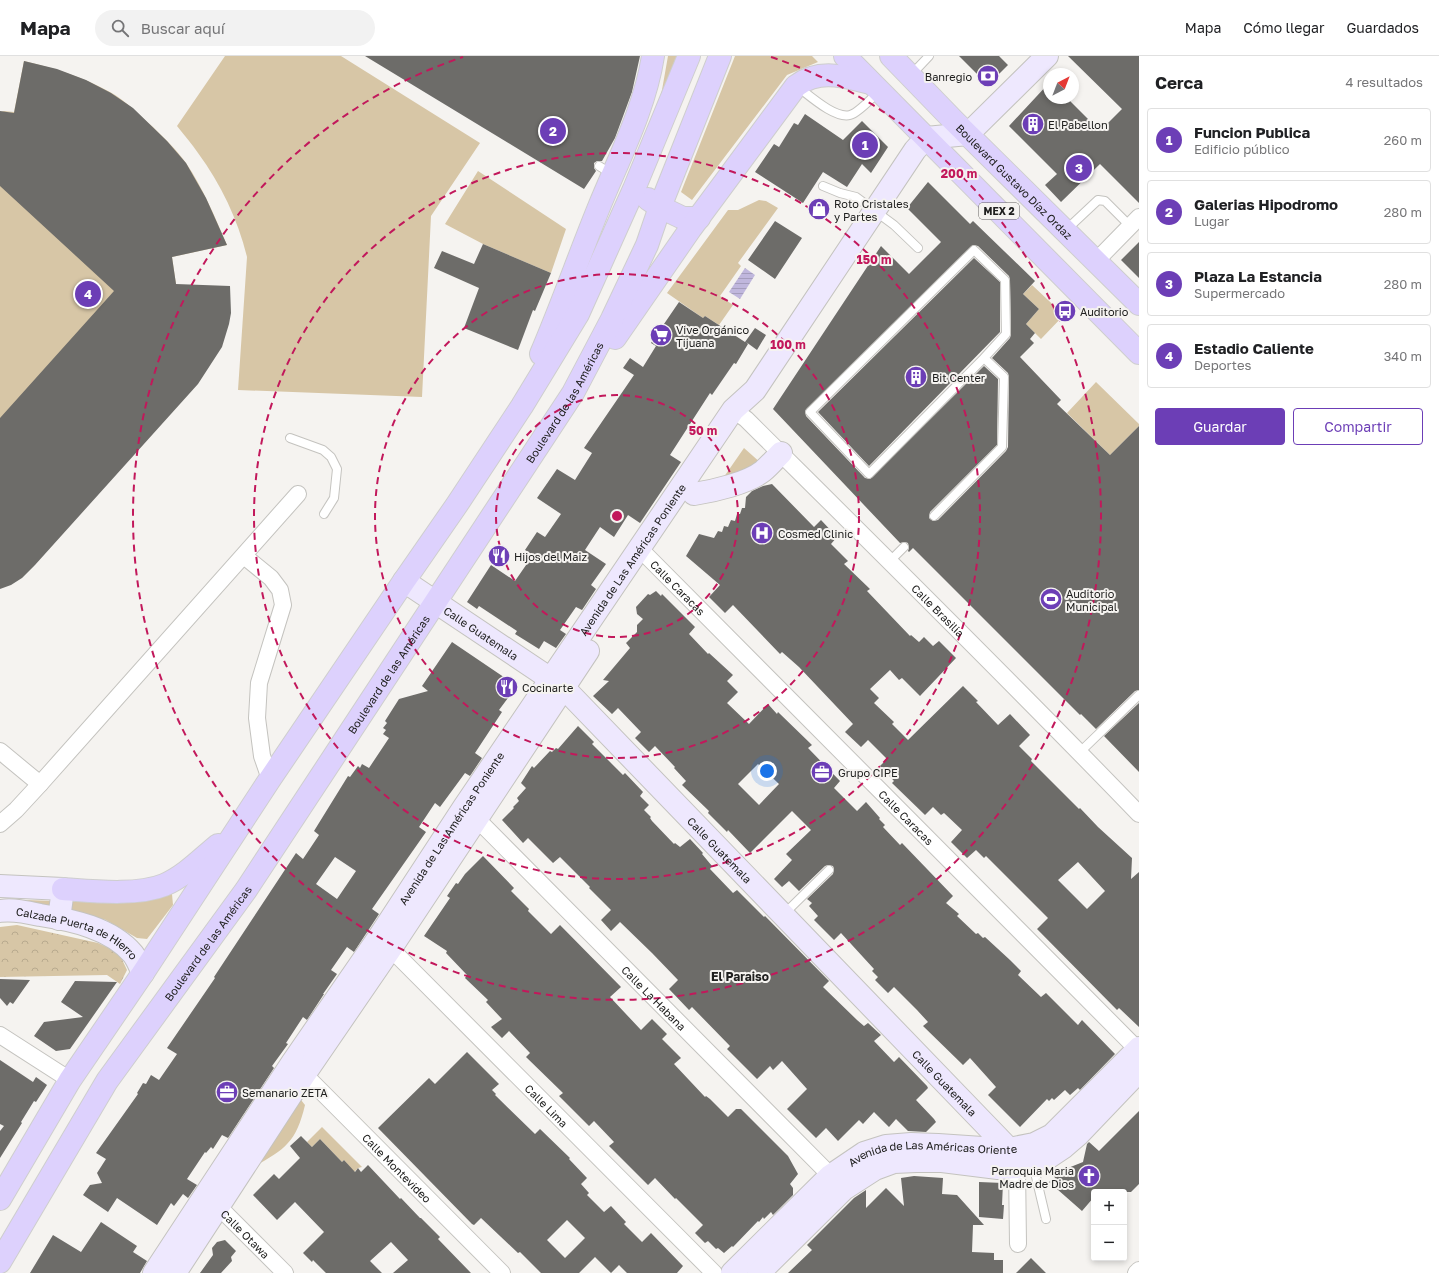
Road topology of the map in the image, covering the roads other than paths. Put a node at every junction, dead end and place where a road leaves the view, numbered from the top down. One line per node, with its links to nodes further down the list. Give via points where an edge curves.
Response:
1 (654, 56): 12 (main road, via 642,104)
2 (689, 56): 14 (main road)
3 (720, 56): 15 (main road, Boulevard de las Américas)
4 (845, 56): 9 (main road, MEX 2)
5 (930, 56): 7 (lane)
6 (1047, 56): 10 (street)
7 (902, 63): 10 (main road, Boulevard Gustavo Díaz Ordaz / MEX 2)
8 (796, 86): 9 (main road, via 809,78 828,75); 9 (lane, via 841,116 851,115); 17 (main road)
9 (875, 87): 11 (main road, MEX 2)
10 (968, 134): 11 (street); 19 (main road, Boulevard Gustavo Díaz Ordaz / MEX 2)
11 (926, 138): 16 (street, Avenida de Las Américas Poniente); 23 (main road, MEX 2)
12 (606, 170): 14 (main road); 27 (main road, via 557,317)
13 (823, 186): 16 (lane, via 856,197)
14 (634, 189): 15 (main road); 27 (main road, via 578,314)
15 (660, 207): 17 (main road, via 683,218); 25 (main road, Boulevard de las Américas, via 647,245 595,355)
16 (874, 211): 20 (lane, via 894,225); 26 (street, Avenida de Las Américas Poniente)
17 (699, 218): 25 (main road, via 624,326)
18 (1135, 222): 19 (lane, via 1105,201 1098,200); 21 (street)
19 (1066, 231): 21 (main road, Boulevard Gustavo Díaz Ordaz / MEX 2)
20 (918, 248)
21 (1096, 261): 22 (main road, Boulevard Gustavo Díaz Ordaz / MEX 2)
22 (1139, 304)
23 (1139, 353)
24 (984, 358): 24 (lane, via 869,474 810,412 974,250 1005,280 1006,334); 33 (lane, via 1004,378 1002,447)
25 (573, 393): 39 (main road, Boulevard de las Américas)
26 (740, 414): 29 (street, Calle Brasilia); 31 (street, Avenida de Las Américas Poniente); 35 (street, Avenida de Las Américas Poniente)
27 (511, 423): 38 (main road)
28 (290, 438): 32 (lane, via 323,450 331,457 337,469 334,498)
29 (781, 453): 31 (street, via 763,471 754,476 720,490); 37 (street, Calle Brasilia)
30 (298, 494): 36 (street)
31 (694, 494): 35 (street, Avenida de Las Américas Poniente)
32 (324, 514)
33 (934, 516)
34 (904, 547): 37 (lane)
35 (645, 554): 40 (street, Avenida de Las Américas Poniente); 59 (street, Calle Caracas)
36 (244, 556): 44 (street, via 271,578 280,590 283,605 259,683 257,718 262,756); 45 (street)
37 (890, 561): 43 (street, Calle Brasilia)
38 (404, 581): 39 (street, Calle Guatemala); 44 (main road)
39 (436, 602): 40 (street, Calle Guatemala); 68 (main road, Boulevard de las Américas, via 246,890 107,1081)
40 (557, 683): 46 (street, Avenida de Las Américas Poniente); 54 (street, Calle Guatemala)
41 (1139, 695): 43 (lane)
42 (0, 751): 45 (street)
43 (1080, 752): 47 (street, Calle Brasilia)
44 (270, 779): 49 (main road)
45 (40, 784): 48 (street)
46 (471, 812): 56 (street, Avenida de Las Américas Poniente); 63 (street, Calle La Habana)
47 (1139, 814)
48 (0, 824)
49 (236, 830): 52 (main road, via 184,873 164,885 142,890 119,891); 57 (main road)
50 (829, 870): 54 (lane)
51 (0, 886): 52 (street)
52 (63, 889): 55 (street)
53 (0, 911): 55 (street, Calzada Puerta de Hierro, via 26,912)
54 (784, 915): 62 (street, Calle Guatemala)
55 (59, 918): 57 (street, Calzada Puerta de Hierro, via 93,928 115,939 133,954)
56 (385, 943): 60 (street, Avenida de Las Américas Poniente); 74 (street, Calle Lima)
57 (143, 973): 61 (main road)
58 (0, 1034): 61 (street)
59 (1139, 1055): 62 (street, Avenida de Las Américas Oriente, via 1052,1135 1034,1144)
60 (298, 1069): 65 (street, Avenida de Las Américas Poniente); 73 (street, Calle Montevideo)
61 (70, 1080): 64 (main road)
62 (1025, 1156): 63 (street, Avenida de Las Américas Oriente, via 997,1150 938,1145 886,1146 864,1153); 66 (lane); 67 (street)
63 (837, 1182): 75 (street, Avenida de Las Américas Oriente); 76 (street, Avenida de Las Américas Oriente)
64 (0, 1199)
65 (212, 1200): 70 (street, Avenida de Las Américas Poniente); 71 (street, Avenida de Las Américas Poniente); 72 (street, Calle Otawa)
66 (1046, 1219)
67 (1018, 1244)
68 (0, 1262)
69 (1139, 1270): 77 (street)
70 (154, 1273)
71 (174, 1273)
72 (285, 1273)
73 (502, 1273)
74 (714, 1273)
75 (732, 1273)
76 (759, 1273)
77 (1136, 1273)

